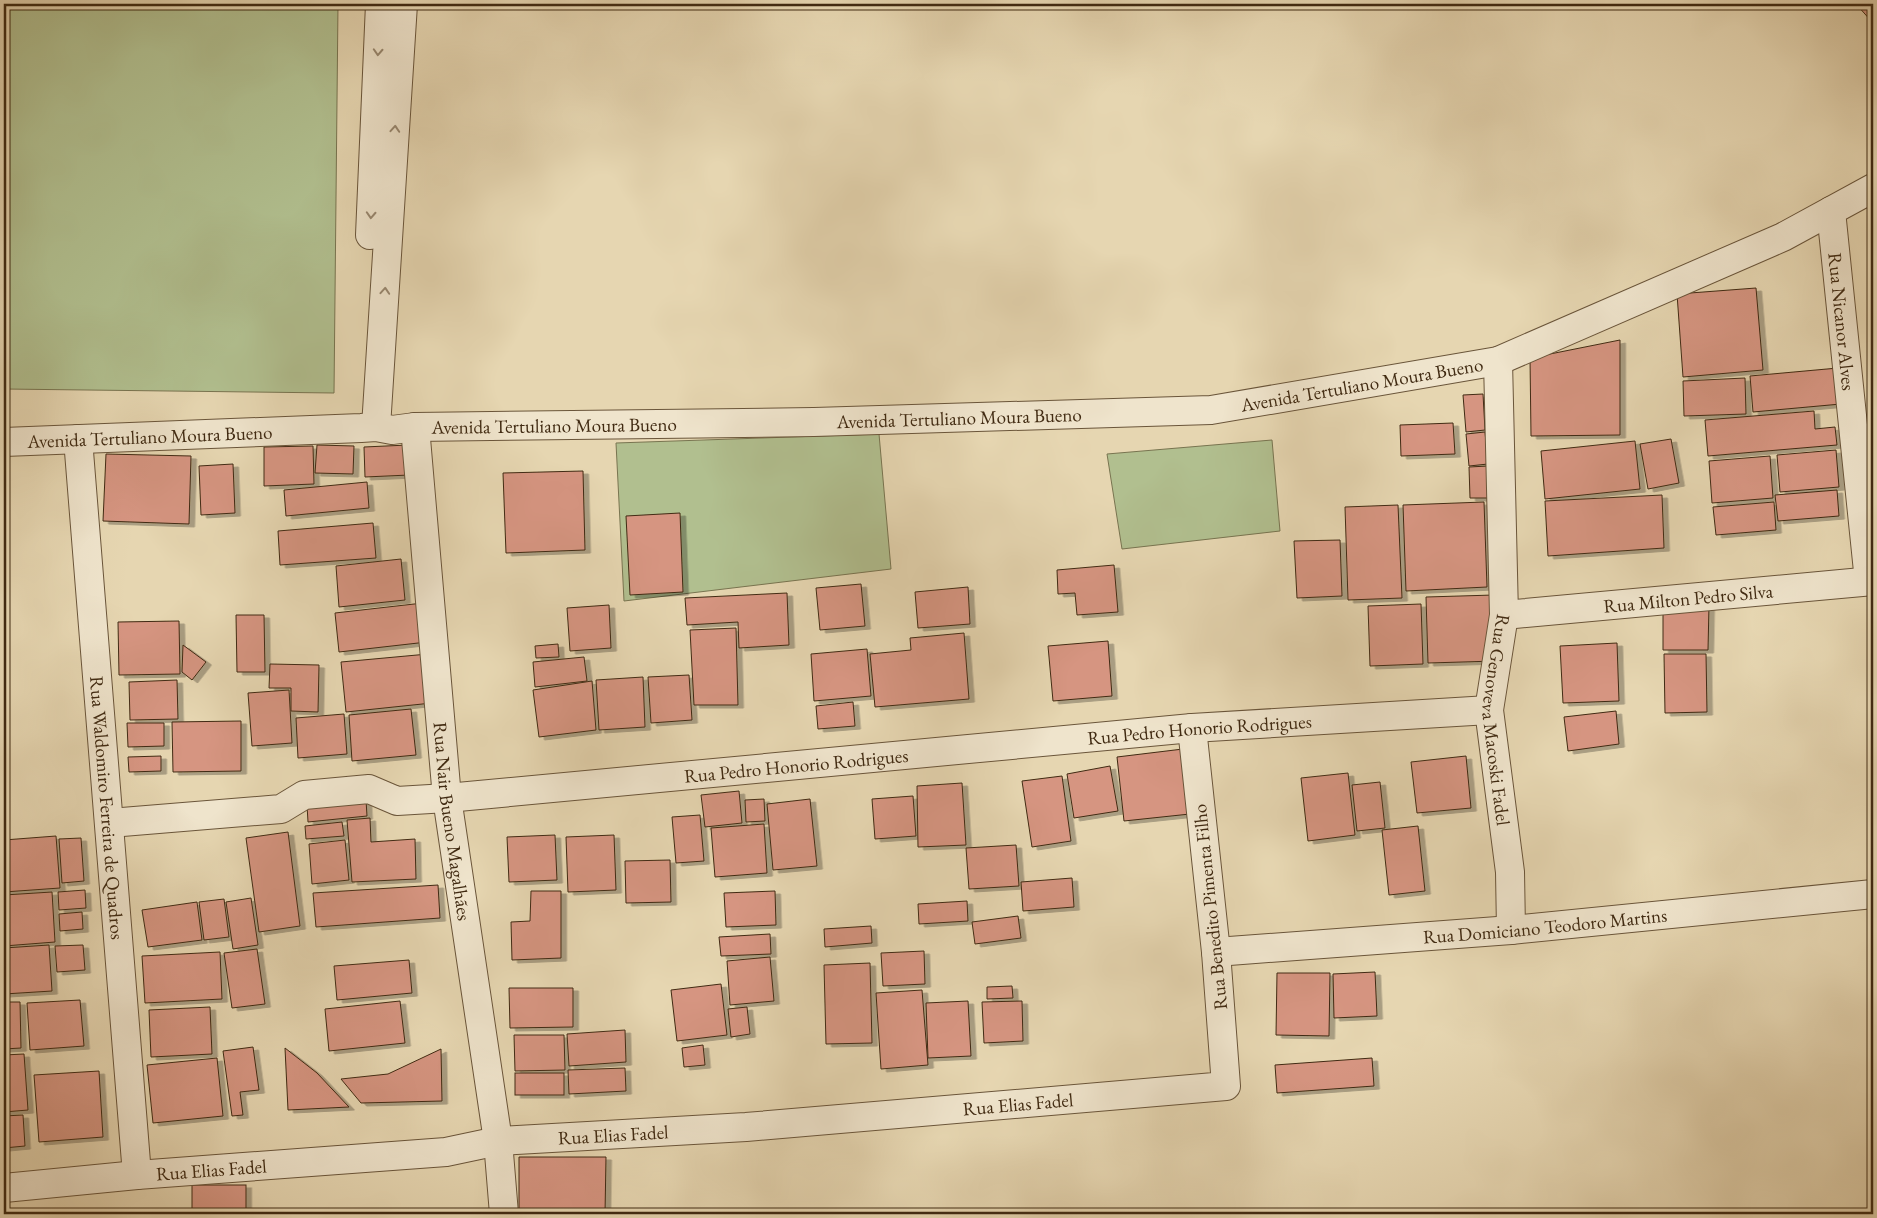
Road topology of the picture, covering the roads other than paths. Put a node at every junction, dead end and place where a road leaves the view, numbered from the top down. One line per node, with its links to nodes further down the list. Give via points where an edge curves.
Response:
1 (380, 4): 7 (street, one-way to 7)
2 (403, 4): 7 (street, one-way to 2)
3 (1873, 188): 4 (street, Avenida Tertuliano Moura Bueno)
4 (1831, 211): 5 (street, Avenida Tertuliano Moura Bueno, via 1783,237); 10 (street, Rua Nicanor Alves)
5 (1498, 361): 6 (street, Avenida Tertuliano Moura Bueno, via 1211,410 814,422); 11 (street, Rua Genoveva Macoski Fadel)
6 (415, 427): 7 (street, Avenida Tertuliano Moura Bueno, via 392,430); 14 (street, Rua Nair Bueno Magalhães)
7 (368, 428): 8 (street, Avenida Tertuliano Moura Bueno)
8 (78, 440): 9 (street, Avenida Tertuliano Moura Bueno); 15 (street, Rua Waldomiro Ferreira de Quadros)
9 (4, 442)
10 (1871, 581): 11 (street, Rua Milton Pedro Silva)
11 (1504, 615): 12 (street, Rua Genoveva Macoski Fadel)
12 (1489, 710): 13 (street, Rua Pedro Honorio Rodrigues); 17 (street, Rua Genoveva Macoski Fadel, via 1510,872)
13 (1192, 728): 14 (street, Rua Pedro Honorio Rodrigues); 18 (street, Rua Benedito Pimenta Filho)
14 (447, 798): 15 (street, Rua Pedro Honorio Rodrigues, via 397,801 369,789 304,795 281,808); 20 (street, Rua Nair Bueno Magalhães)
15 (110, 823): 21 (street, Rua Waldomiro Ferreira de Quadros)
16 (1873, 894): 17 (street, Rua Domiciano Teodoro Martins)
17 (1511, 930): 18 (street, Rua Domiciano Teodoro Martins)
18 (1216, 952): 19 (street, Rua Benedito Pimenta Filho)
19 (1226, 1086): 20 (street, Rua Elias Fadel, via 746,1127)
20 (498, 1141): 21 (street, Rua Elias Fadel, via 446,1152); 23 (street, Rua Nair Bueno Magalhães)
21 (137, 1175): 22 (street, Rua Elias Fadel)
22 (4, 1188)
23 (504, 1214)

